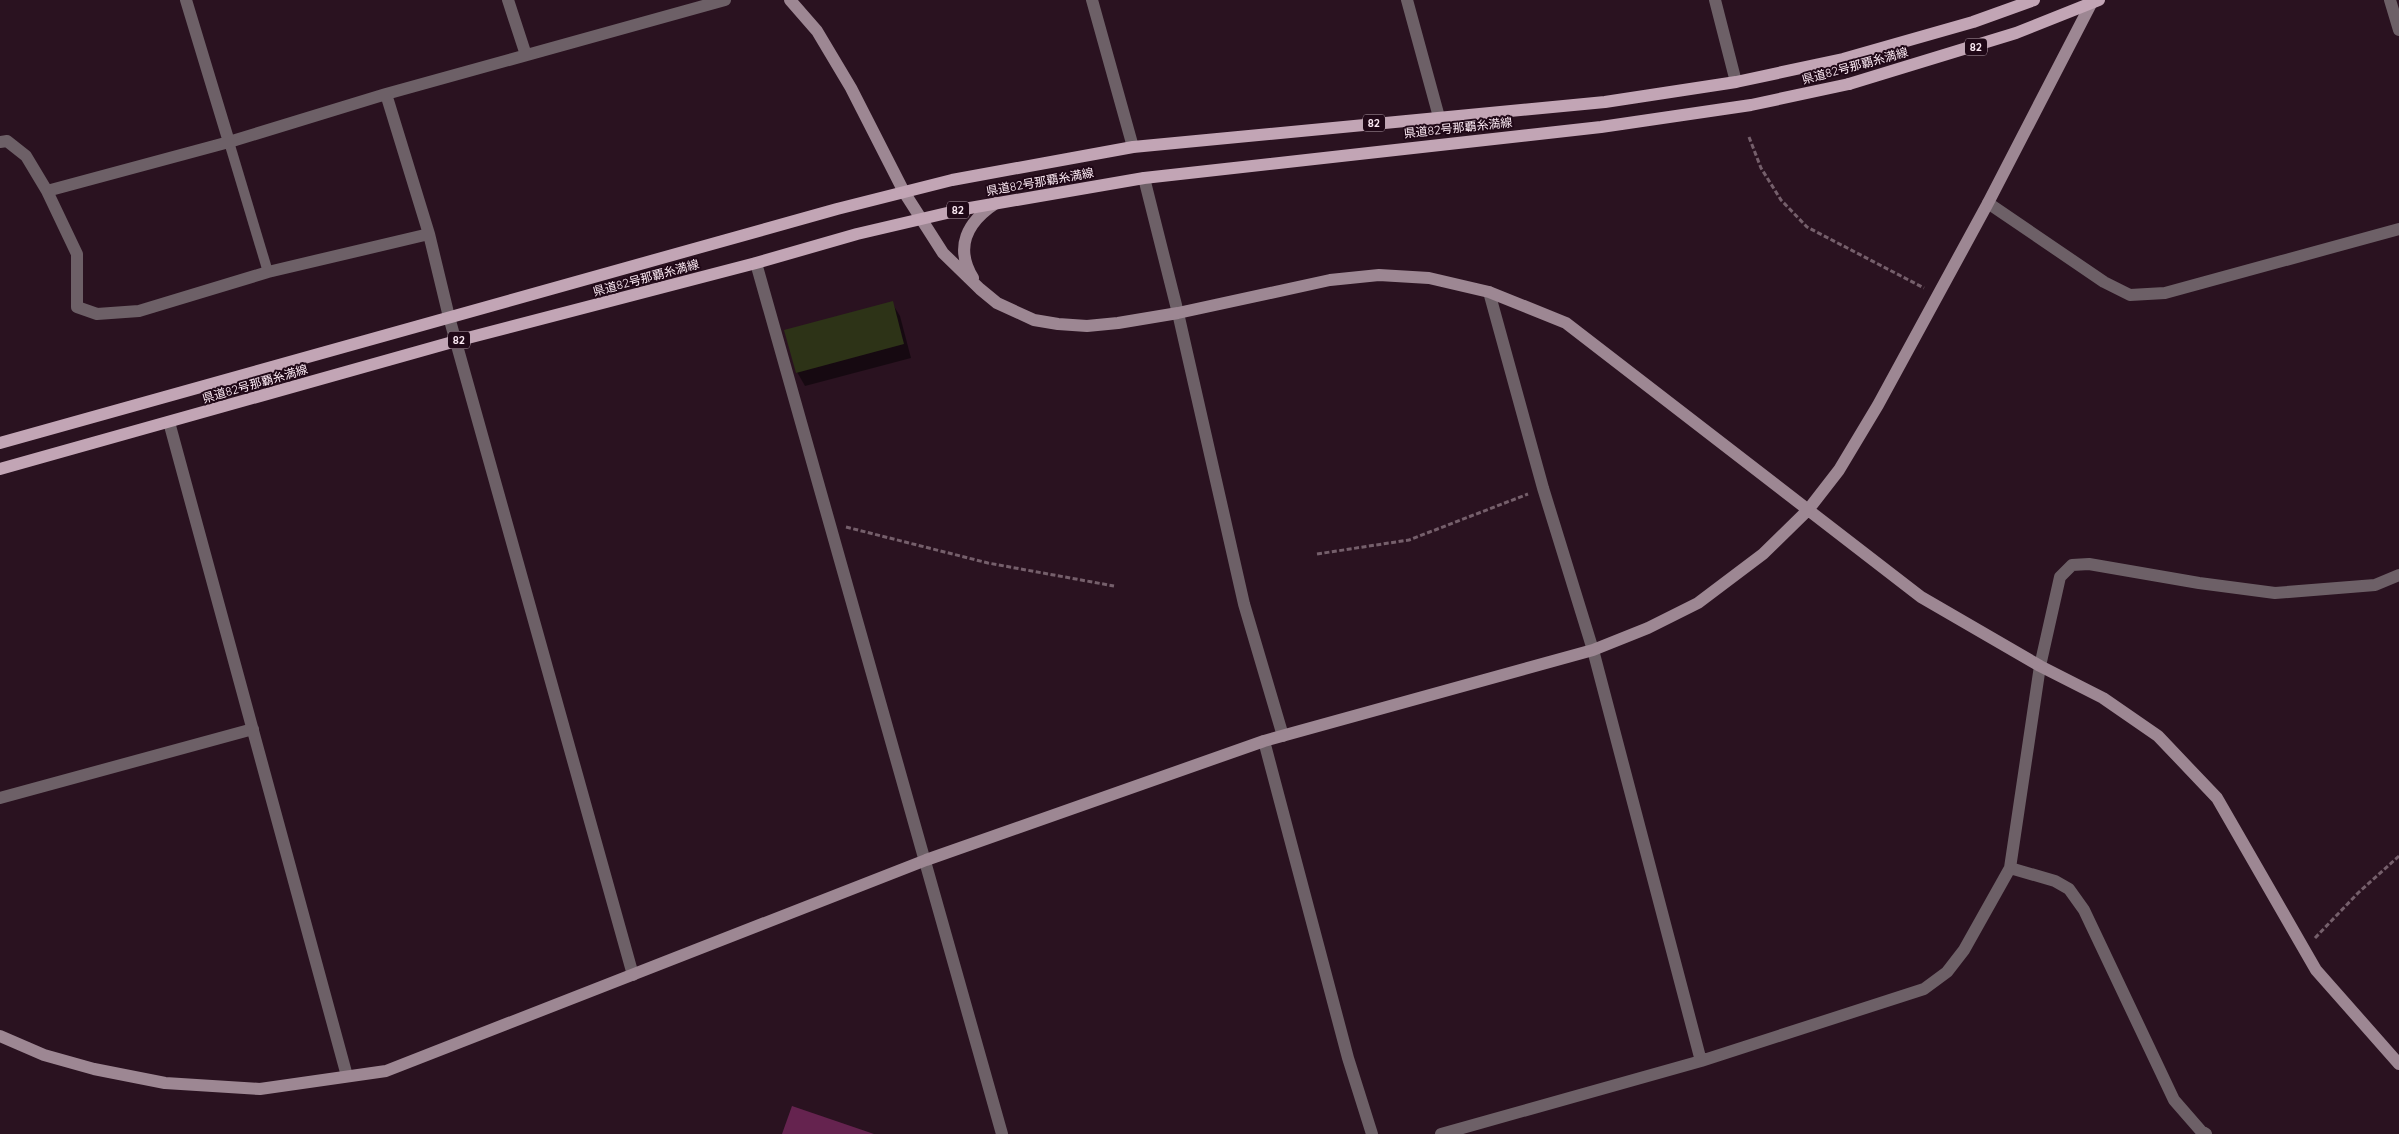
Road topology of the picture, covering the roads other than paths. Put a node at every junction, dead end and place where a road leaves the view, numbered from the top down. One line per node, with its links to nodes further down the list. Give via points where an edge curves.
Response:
1 (508, 0): 13 (street)
2 (725, 0): 13 (street)
3 (790, 0): 22 (street, via 816,31 850,88)
4 (1092, 0): 19 (street)
5 (1407, 0): 16 (street)
6 (1715, 0): 14 (street)
7 (2034, 0): 14 (main road, 県道82号那覇糸満線 / 82, via 1973,22 1843,59)
8 (2093, 0): 24 (street)
9 (2099, 0): 20 (main road, 県道82号那覇糸満線 / 82, bridge, via 1993,41 1849,84 1751,105 1601,127)
10 (2390, 0): 12 (street)
11 (190, 1): 18 (street)
12 (2399, 30)
13 (526, 56): 15 (street)
14 (1736, 82): 16 (main road, 県道82号那覇糸満線 / 82, via 1605,102)
15 (386, 94): 18 (street); 27 (street)
16 (1440, 117): 19 (main road, 県道82号那覇糸満線 / 82)
17 (0, 142): 21 (street, via 7,142 26,156)
18 (229, 142): 21 (street); 29 (lane)
19 (1133, 147): 22 (main road, 県道82号那覇糸満線 / 82, via 952,180)
20 (1144, 178): 23 (main road, 県道82号那覇糸満線 / 82); 32 (street)
21 (47, 190): 29 (street, via 77,254 77,307 97,314 139,311)
22 (904, 192): 25 (street); 33 (main road, 県道82号那覇糸満線 / 82)
23 (996, 203): 25 (main road, 県道82号那覇糸満線 / 82); 30 (street, via 976,220 966,236 966,265)
24 (1988, 203): 26 (street, via 2104,282 2130,295 2165,293); 38 (street, via 1878,406 1839,470)
25 (920, 219): 28 (main road, 県道82号那覇糸満線 / 82); 30 (street, via 943,253)
26 (2399, 229)
27 (429, 234): 29 (street); 33 (street)
28 (756, 263): 34 (main road, 県道82号那覇糸満線 / 82); 46 (street)
29 (268, 272)
30 (980, 290): 32 (street, via 997,303 1034,320 1058,324 1111,324)
31 (1489, 292): 32 (street, via 1429,278 1379,275 1330,280); 38 (street, via 1566,324); 40 (street, via 1543,488)
32 (1178, 313): 43 (street, via 1244,604)
33 (449, 317): 34 (street); 36 (main road, 県道82号那覇糸満線 / 82)
34 (456, 341): 35 (main road, 県道82号那覇糸満線 / 82); 48 (street)
35 (169, 422): 37 (main road, 県道82号那覇糸満線 / 82); 42 (street)
36 (0, 443)
37 (0, 468)
38 (1808, 510): 40 (street, via 1763,554 1698,603); 41 (street, via 1921,596)
39 (2399, 575): 41 (street, via 2375,585 2275,593 2089,564 2072,565 2060,577)
40 (1593, 650): 43 (street); 50 (street)
41 (2040, 666): 47 (street); 51 (street, via 2103,698 2158,736 2218,798 2316,970)
42 (253, 729): 45 (street); 52 (street)
43 (1283, 736): 44 (street)
44 (1264, 741): 46 (street); 54 (street, via 1348,1058)
45 (0, 798)
46 (926, 860): 48 (street); 53 (street)
47 (2010, 868): 50 (street, via 1964,950 1947,972 1924,989); 56 (street, via 2055,880 2069,889 2084,910 2174,1100)
48 (633, 975): 52 (street, via 386,1071)
49 (0, 1036): 52 (street, via 44,1055 86,1067 165,1083 260,1089)
50 (1701, 1061): 55 (street)
51 (2399, 1064)
52 (348, 1076)
53 (1002, 1134)
54 (1372, 1134)
55 (1441, 1134)
56 (2206, 1134)

